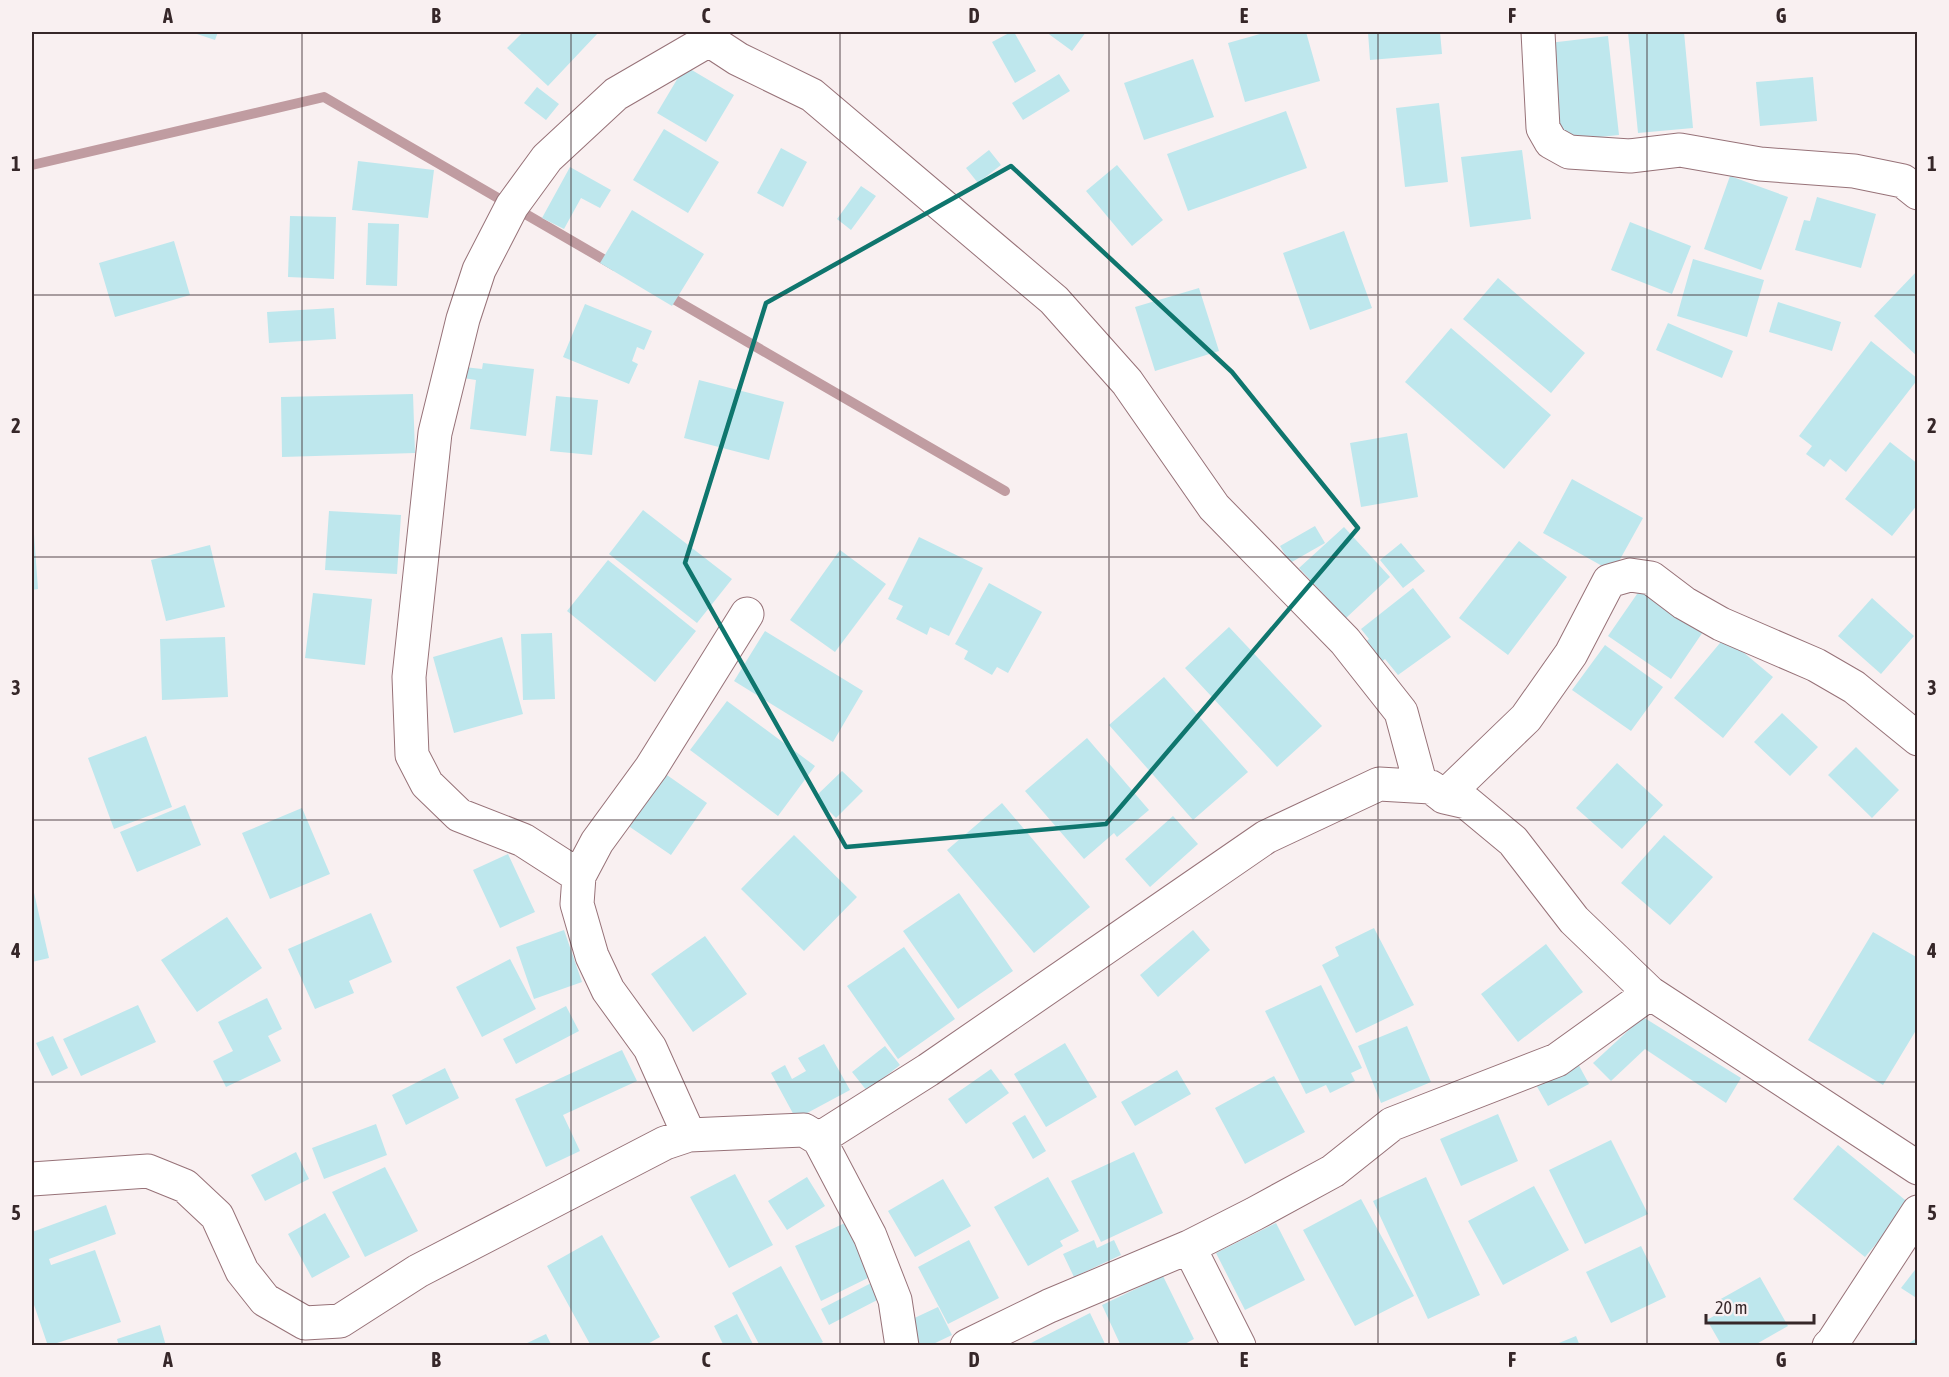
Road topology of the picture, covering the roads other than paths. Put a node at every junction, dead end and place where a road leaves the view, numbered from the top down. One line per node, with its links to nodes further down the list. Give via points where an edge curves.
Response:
1 (1538, 32): 3 (street, via 1543,128 1551,142 1569,152 1630,156 1680,150 1760,164 1854,171 1903,181)
2 (706, 36): 6 (street, via 738,59 812,95 1054,300 1126,382 1214,507 1345,641 1401,712); 7 (street, via 616,94 547,158 512,206 479,270 435,434 409,676 412,755 427,784 459,815 523,840)
3 (1917, 193)
4 (747, 614): 7 (street, via 651,768 597,842)
5 (1917, 739): 6 (street, via 1854,687 1816,665 1721,624 1651,578 1630,575 1610,581 1571,654 1526,718)
6 (1432, 791): 8 (street, via 1466,802 1513,841 1574,921); 10 (street, via 1379,784 1266,837 928,1070)
7 (579, 876): 9 (street, via 578,904 592,956 608,990 650,1048)
8 (1650, 993): 11 (street); 14 (street, via 1557,1059 1392,1124 1333,1171)
9 (689, 1135): 10 (street, via 804,1130); 15 (street, via 665,1143 418,1270 340,1321)
10 (819, 1139): 16 (street, via 870,1236 895,1300)
11 (1917, 1168)
12 (32, 1179): 15 (street, via 148,1171 185,1186 217,1216 242,1271 265,1300)
13 (1917, 1212): 19 (street)
14 (1189, 1247): 17 (street, via 1049,1306); 18 (street)
15 (308, 1334)
16 (902, 1346)
17 (967, 1346)
18 (1239, 1346)
19 (1828, 1346)

